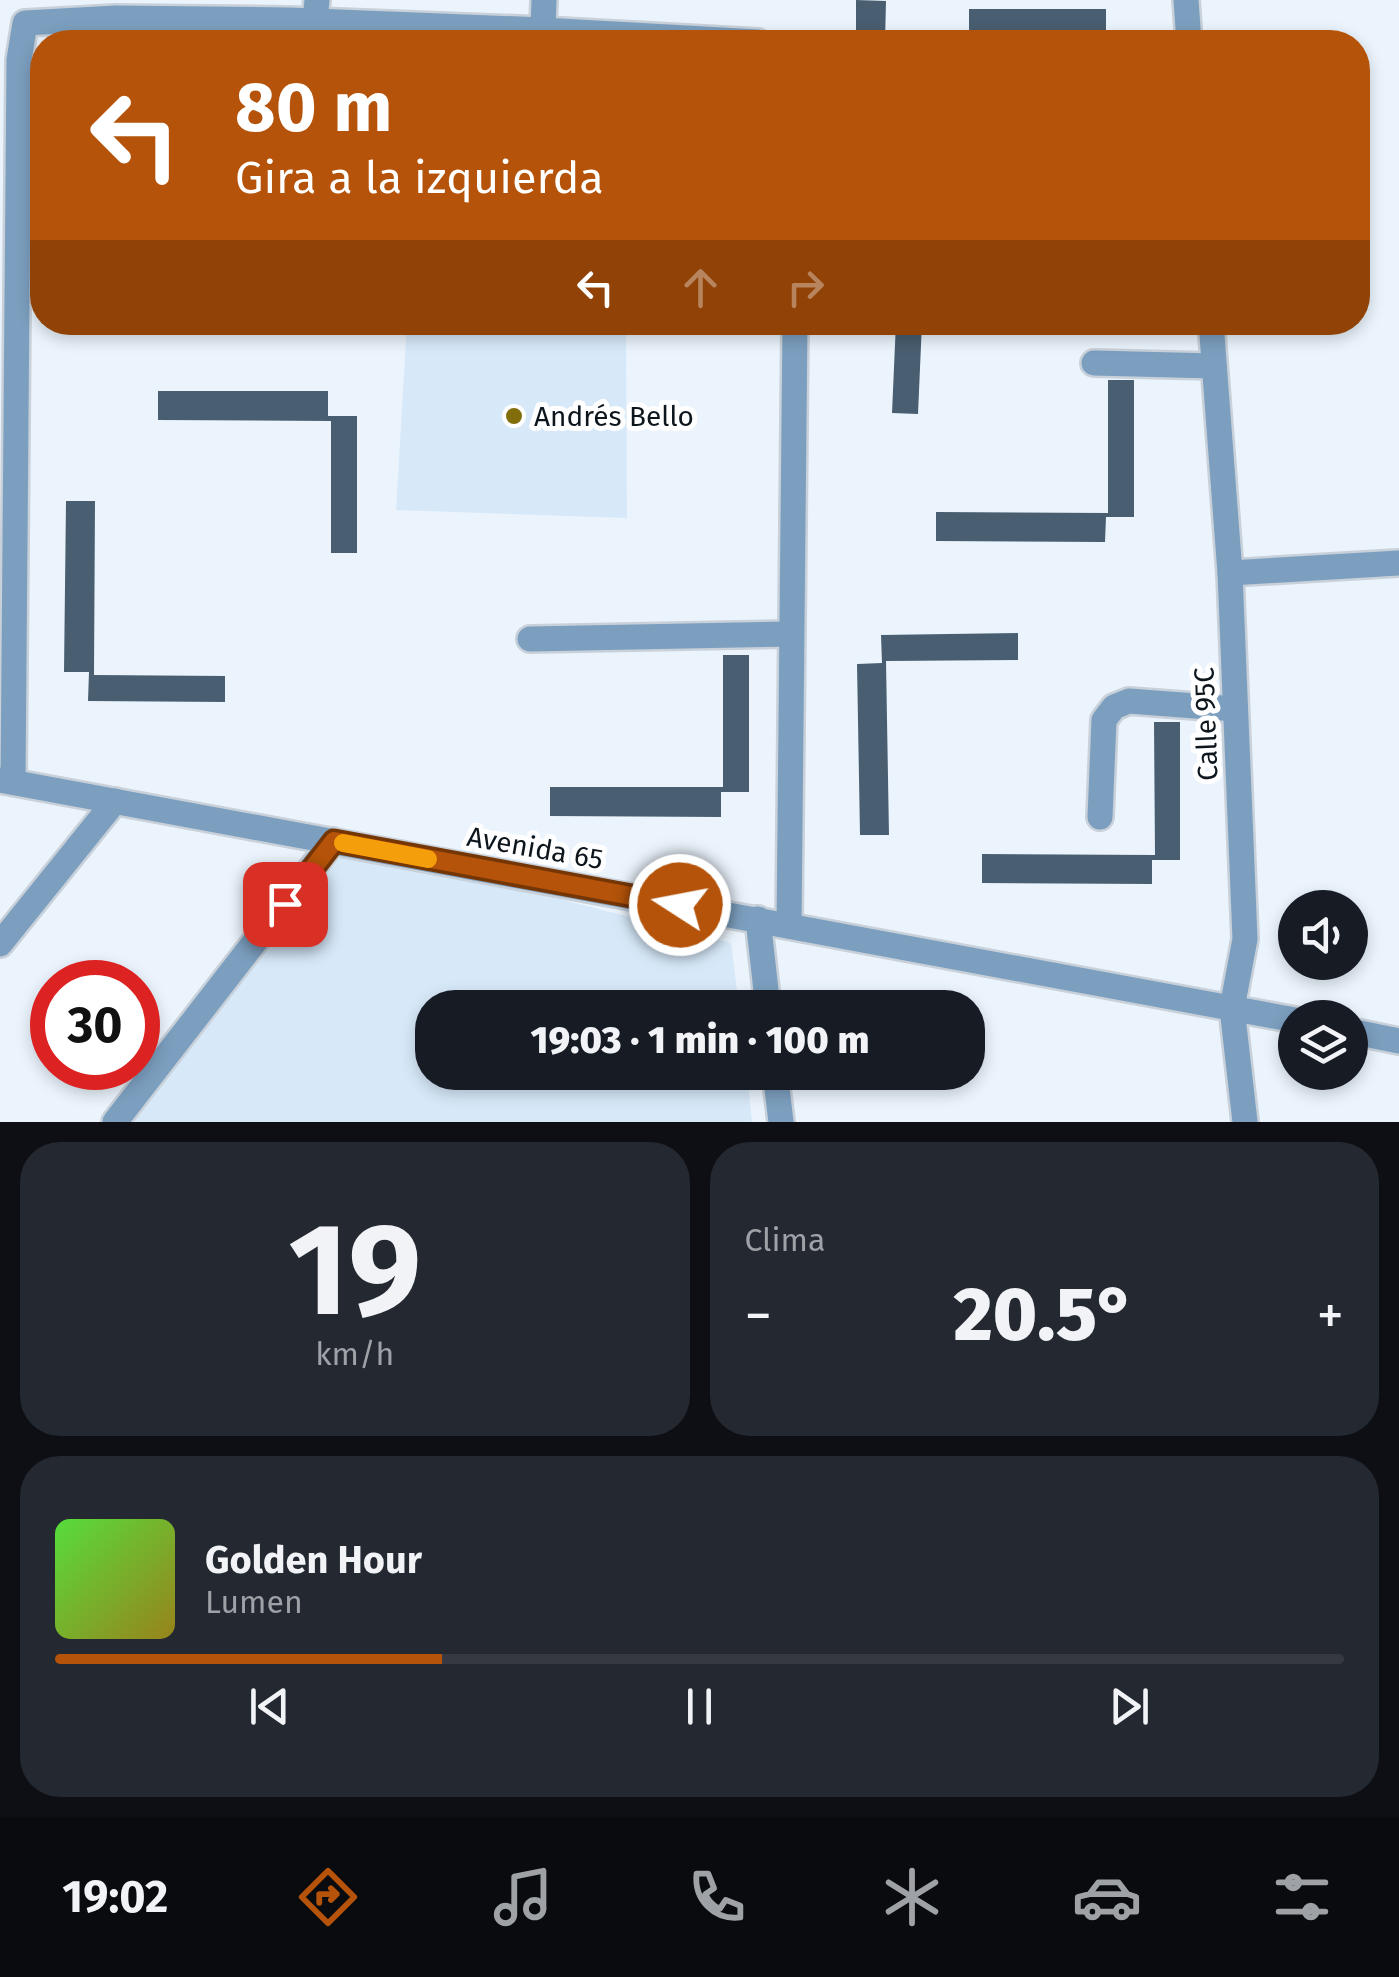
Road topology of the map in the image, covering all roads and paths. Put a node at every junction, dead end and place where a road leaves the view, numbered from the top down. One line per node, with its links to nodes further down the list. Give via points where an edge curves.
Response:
1 (544, 0): 6 (street)
2 (1186, 0): 7 (street)
3 (315, 21): 4 (street); 5 (street)
4 (12, 22): 12 (street, via 19,60)
5 (461, 30)
6 (528, 30)
7 (1189, 30)
8 (794, 335): 15 (street)
9 (1212, 335): 11 (street, Calle 95C)
10 (1094, 364): 11 (street)
11 (1214, 366): 14 (street, Calle 95C)
12 (8, 414): 18 (street)
13 (1399, 563): 14 (street)
14 (1230, 573): 17 (street, Calle 95C)
15 (791, 634): 16 (street); 23 (street)
16 (530, 639)
17 (1235, 709): 20 (street, via 1129,701 1114,707 1104,720); 26 (street, Calle 95C, via 1245,938)
18 (7, 781): 19 (street, Avenida 65)
19 (115, 801): 21 (street, Avenida 65); 24 (street)
20 (1100, 818)
21 (334, 841): 22 (street, Avenida 65); 31 (street)
22 (758, 920): 23 (street, Avenida 65); 25 (street)
23 (789, 926): 26 (street, Avenida 65)
24 (0, 944)
25 (766, 990)
26 (1232, 1008): 27 (street, Avenida 65); 33 (street, Calle 95C)
27 (1278, 1017)
28 (1368, 1035): 29 (street)
29 (1399, 1041)
30 (778, 1090): 32 (street)
31 (115, 1122)
32 (781, 1122)
33 (1245, 1122)

